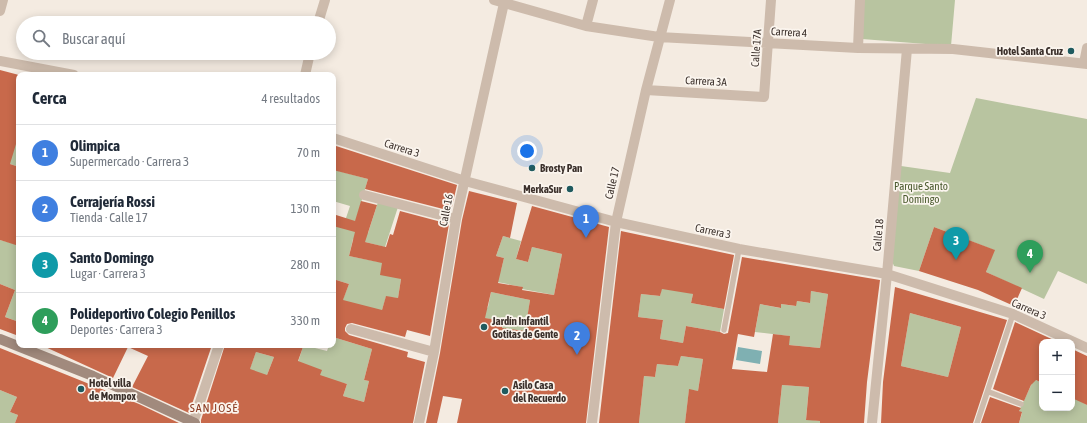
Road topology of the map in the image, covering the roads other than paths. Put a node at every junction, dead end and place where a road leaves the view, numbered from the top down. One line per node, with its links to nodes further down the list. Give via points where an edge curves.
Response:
1 (4, 0): 10 (street)
2 (325, 0): 11 (street)
3 (494, 0): 8 (street, Carrera 4)
4 (593, 0): 12 (street)
5 (670, 0): 13 (street, Calle 17)
6 (771, 0): 14 (street, Calle 17A)
7 (860, 0): 15 (street)
8 (504, 3): 9 (street, Carrera 4); 26 (street, Calle 16)
9 (518, 3): 12 (street, Carrera 4)
10 (0, 11)
11 (320, 16)
12 (586, 26): 13 (street, Carrera 4)
13 (659, 37): 14 (street, Carrera 4); 23 (street, Calle 17)
14 (768, 43): 15 (street, Carrera 4); 24 (street, Calle 17A)
15 (858, 48): 17 (street, Carrera 4)
16 (1087, 48): 20 (street)
17 (907, 49): 20 (street, Carrera 4, via 952,49); 31 (street, Calle 18)
18 (308, 60): 22 (street)
19 (0, 61): 21 (street)
20 (1085, 63)
21 (58, 72)
22 (306, 72)
23 (646, 90): 24 (street, Carrera 3A); 29 (street, Calle 17)
24 (764, 97)
25 (336, 139): 26 (street, Carrera 3)
26 (465, 180): 28 (street, Calle 16); 29 (street, Carrera 3)
27 (364, 195): 28 (street)
28 (456, 219): 40 (street, Calle 16)
29 (616, 222): 30 (street, Carrera 3); 45 (street, Calle 17)
30 (739, 249): 31 (street, Carrera 3); 34 (lane)
31 (887, 274): 32 (street, Carrera 3); 46 (street, Calle 18)
32 (1013, 314): 39 (street, Carrera 3); 41 (lane)
33 (351, 329): 40 (street)
34 (724, 330)
35 (0, 339): 36 (main road)
36 (16, 345)
37 (23, 348): 43 (main road, via 93,376)
38 (218, 348): 43 (street)
39 (1087, 348)
40 (434, 352): 44 (street, Calle 16)
41 (988, 392): 42 (lane); 47 (lane)
42 (1021, 404)
43 (194, 423)
44 (419, 423)
45 (592, 423)
46 (872, 423)
47 (977, 423)

